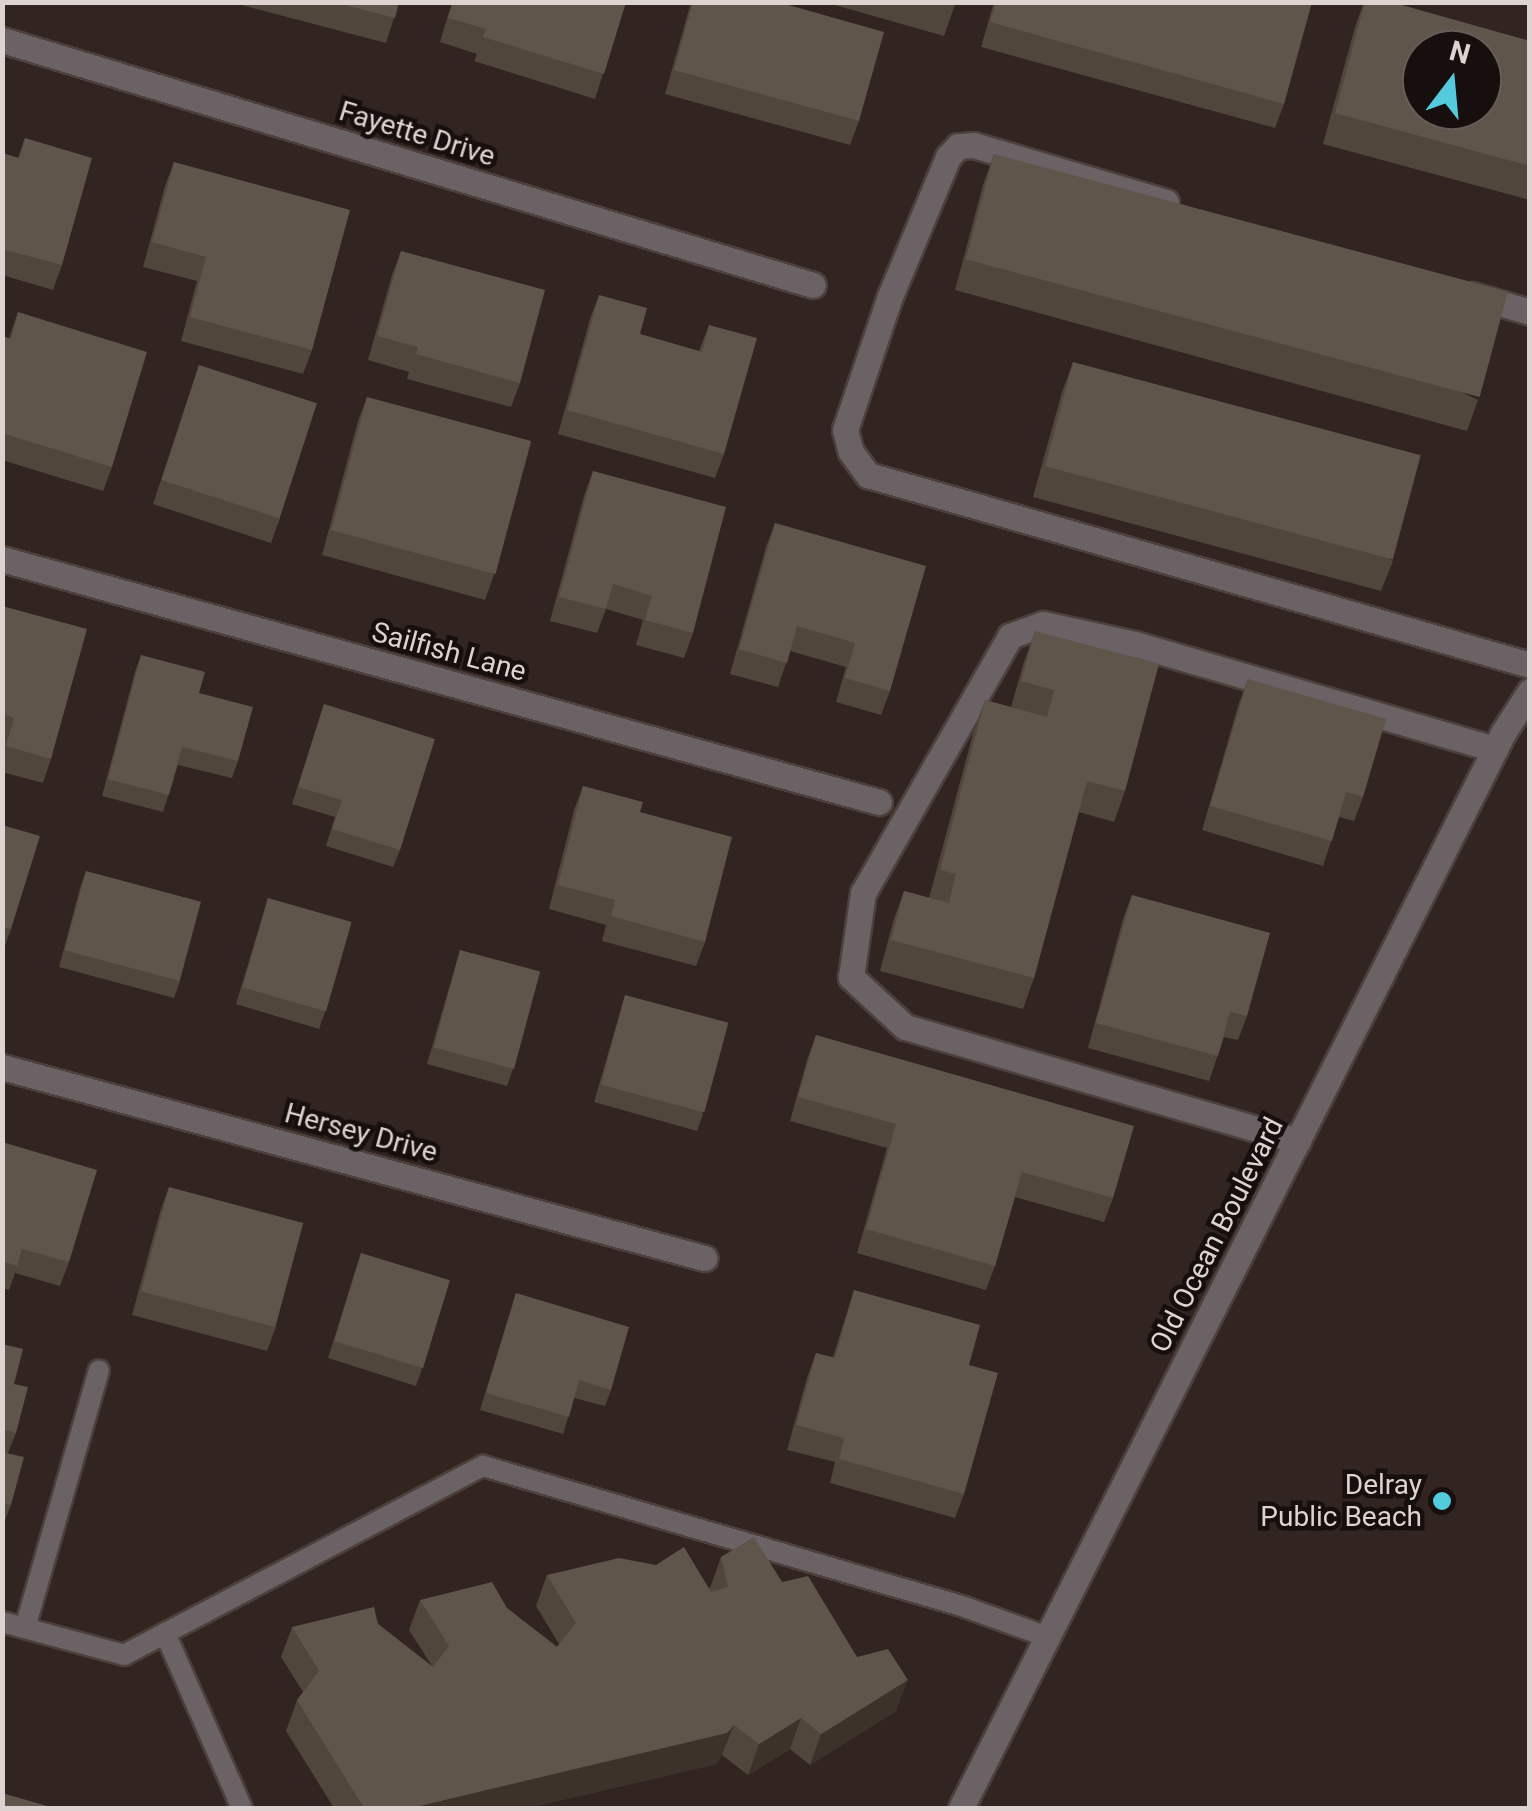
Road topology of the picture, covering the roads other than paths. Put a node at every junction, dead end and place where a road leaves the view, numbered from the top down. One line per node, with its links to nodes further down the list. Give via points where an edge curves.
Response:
1 (2, 40): 3 (street, Fayette Drive)
2 (1196, 212): 7 (street, via 974,144 958,146 890,296 846,430 851,452 868,474)
3 (813, 285)
4 (1456, 290): 5 (street)
5 (1530, 312)
6 (2, 559): 10 (street, Sailfish Lane)
7 (1530, 666)
8 (1530, 692): 9 (street, Old Ocean Boulevard)
9 (1495, 749): 12 (street, Old Ocean Boulevard); 12 (street, via 1135,644 1043,624 1010,636 862,893 851,977 905,1027)
10 (878, 802)
11 (2, 1066): 13 (street, Hersey Drive)
12 (1298, 1141): 18 (street, Old Ocean Boulevard)
13 (704, 1258)
14 (99, 1370): 16 (lane)
15 (2, 1622): 16 (lane)
16 (25, 1628): 17 (lane, via 124,1655)
17 (164, 1633): 18 (lane, via 483,1466); 19 (lane)
18 (1048, 1637): 20 (street, Old Ocean Boulevard)
19 (242, 1808)
20 (961, 1808)

